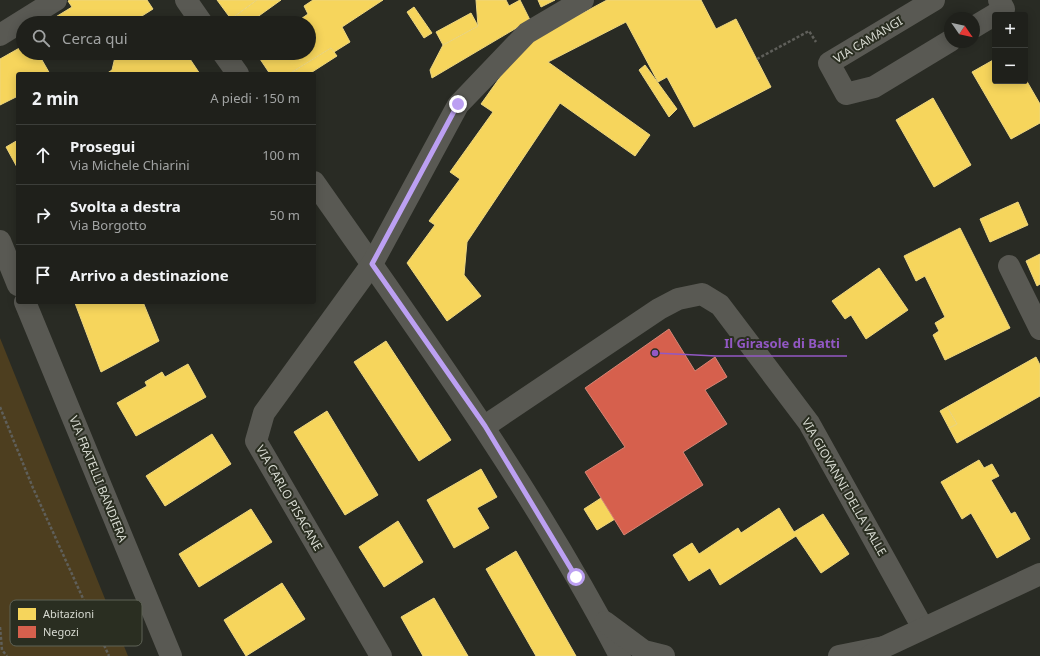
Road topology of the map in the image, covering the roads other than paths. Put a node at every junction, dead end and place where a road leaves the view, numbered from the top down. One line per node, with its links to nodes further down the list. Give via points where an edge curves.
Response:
1 (56, 0): 6 (street)
2 (186, 0): 7 (street)
3 (582, 0): 16 (street, VIA CARLO PISACANE, via 527,33 458,104)
4 (934, 0): 11 (street, VIA CAMANGI, via 828,63 846,94 874,87)
5 (999, 0): 8 (street, via 1004,9)
6 (30, 16)
7 (197, 16)
8 (980, 23)
9 (16, 25): 10 (street)
10 (0, 35)
11 (944, 45)
12 (228, 60): 13 (street)
13 (237, 72)
14 (316, 185): 16 (street)
15 (0, 241): 18 (street)
16 (372, 264): 21 (street); 27 (street, VIA CARLO PISACANE, via 264,413 256,441)
17 (1009, 266): 20 (street)
18 (16, 280)
19 (26, 304): 26 (street, VIA FRATELLI BANDIERA)
20 (1040, 329)
21 (485, 426): 23 (street); 24 (street, VIA GIOVANNI DELLA VALLE, via 659,309 678,299 702,294 720,305 809,423)
22 (1040, 574): 24 (street)
23 (601, 619): 28 (street); 29 (street, via 644,651)
24 (922, 628): 25 (street)
25 (877, 651): 30 (street)
26 (171, 656)
27 (381, 656)
28 (620, 656)
29 (664, 656)
30 (839, 656)

